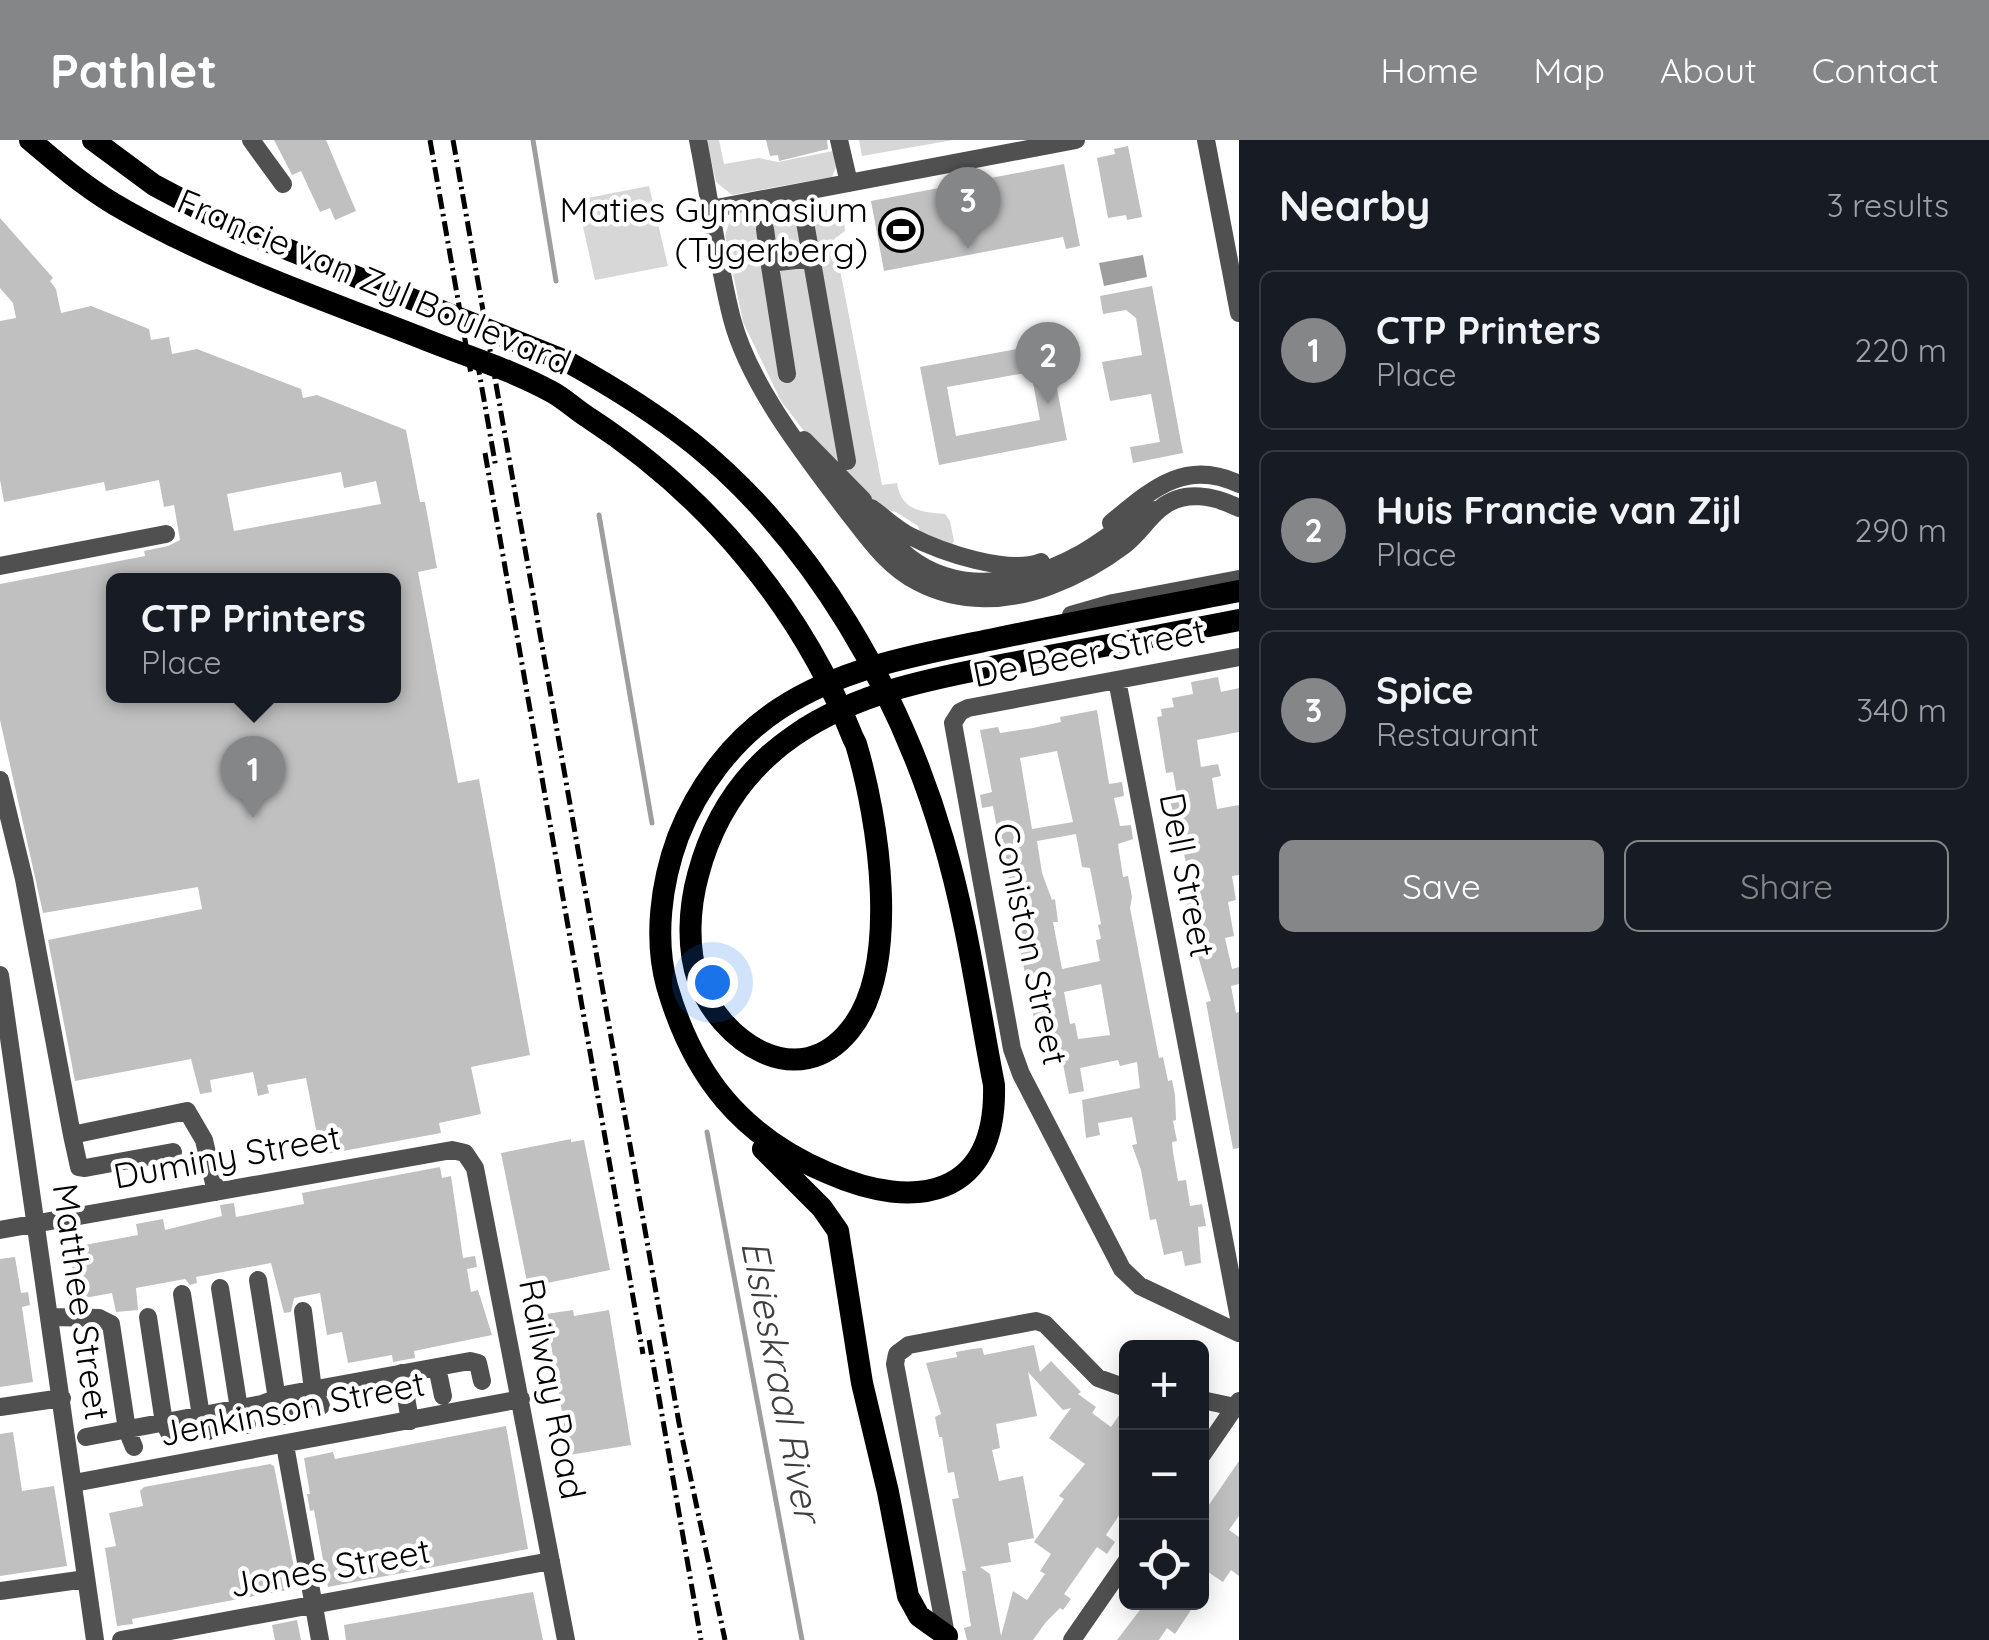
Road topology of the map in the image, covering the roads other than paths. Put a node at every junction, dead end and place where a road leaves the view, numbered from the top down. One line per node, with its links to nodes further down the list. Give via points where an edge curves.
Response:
1 (30, 140): 28 (main road, Francie van Zyl Boulevard, via 75,178 150,224 554,393 640,453 742,550 835,692 856,744 868,786 878,848 878,962 850,1030 825,1050 800,1058 767,1055 736,1037 709,1002 697,976 691,931 706,848 720,816 762,763 820,720 900,687)
2 (93, 140): 35 (main road, Francie van Zyl Boulevard, via 154,185 238,229 568,362 658,416 772,523 834,604 913,752 944,842 994,1085 992,1133 966,1174 915,1193 836,1177 770,1145)
3 (251, 140): 9 (street)
4 (698, 140): 12 (street)
5 (839, 140): 10 (street)
6 (1076, 140): 8 (street)
7 (1206, 140): 16 (street)
8 (988, 148): 10 (street)
9 (283, 184)
10 (848, 184): 11 (street)
11 (799, 194): 12 (street); 14 (street, via 798,216 806,222)
12 (712, 209): 18 (street, via 732,322)
13 (764, 229): 15 (street)
14 (813, 258): 15 (street); 19 (street)
15 (770, 266): 17 (street)
16 (1239, 314)
17 (787, 374)
18 (784, 423): 20 (street, via 902,539 939,562 995,573 1066,552 1155,488); 23 (street, via 890,562 950,595 1004,597 1050,586 1124,546 1160,509 1194,495)
19 (846, 461)
20 (1186, 475): 21 (street, via 1222,476); 22 (street)
21 (1239, 484)
22 (1239, 496)
23 (1239, 508)
24 (166, 534): 25 (street)
25 (0, 566)
26 (1239, 579): 29 (street, via 1085,610)
27 (1239, 592): 29 (main road, Francie van Zyl Boulevard)
28 (1239, 620)
29 (1034, 630): 35 (main road, Francie van Zyl Boulevard, via 895,660 804,694 747,734 697,796 663,894 665,978 678,1025 702,1072)
30 (1239, 657): 31 (street, De Beer Street)
31 (1117, 680): 32 (street, De Beer Street, via 968,708); 48 (street, Dell Street)
32 (955, 718): 49 (street, Coniston Street, via 1021,1074 1122,1269 1140,1286)
33 (0, 780): 36 (street)
34 (0, 975): 40 (street, Matthee Street)
35 (748, 1125): 76 (main road, via 838,1231 908,1596 919,1616)
36 (72, 1135): 37 (street, via 85,1168); 39 (street, via 187,1111 195,1120 194,1143)
37 (173, 1152)
38 (465, 1153): 39 (street, Duminy Street); 57 (street, Railway Road, via 475,1168)
39 (209, 1193): 40 (street, Duminy Street)
40 (38, 1224): 41 (street, Duminy Street); 46 (street, Matthee Street)
41 (0, 1230)
42 (258, 1280): 61 (street)
43 (220, 1288): 62 (street)
44 (182, 1294): 64 (street)
45 (303, 1311): 56 (street)
46 (51, 1317): 55 (street, Matthee Street); 67 (street, via 111,1324)
47 (148, 1317): 65 (street)
48 (1239, 1318)
49 (1239, 1333)
50 (437, 1367): 51 (street); 52 (street, via 476,1361); 54 (street)
51 (408, 1372): 56 (street); 63 (street)
52 (482, 1382)
53 (1119, 1386): 76 (street, via 1098,1378 1046,1324 1036,1322 909,1345 896,1354)
54 (443, 1396)
55 (62, 1398): 60 (street); 70 (street, Matthee Street)
56 (317, 1398): 61 (street)
57 (522, 1398): 63 (street, Jenkinson Street); 71 (street, Railway Road)
58 (1209, 1401): 59 (street)
59 (1237, 1404): 69 (street)
60 (0, 1407)
61 (281, 1407): 62 (street)
62 (243, 1417): 64 (street)
63 (416, 1420): 68 (street, Jenkinson Street)
64 (204, 1423): 65 (street)
65 (167, 1429): 67 (street)
66 (86, 1436): 67 (street)
67 (130, 1438)
68 (285, 1445): 70 (street, Jenkinson Street); 75 (street)
69 (1209, 1445)
70 (74, 1482): 73 (street, Matthee Street)
71 (552, 1561): 75 (street, Jones Street); 80 (street, Railway Road)
72 (1119, 1572): 81 (street)
73 (86, 1579): 74 (street); 77 (street, Matthee Street)
74 (0, 1592)
75 (314, 1604): 78 (street, Jones Street); 79 (street)
76 (947, 1638)
77 (95, 1640)
78 (120, 1640)
79 (320, 1640)
80 (566, 1640)
81 (1072, 1640)

